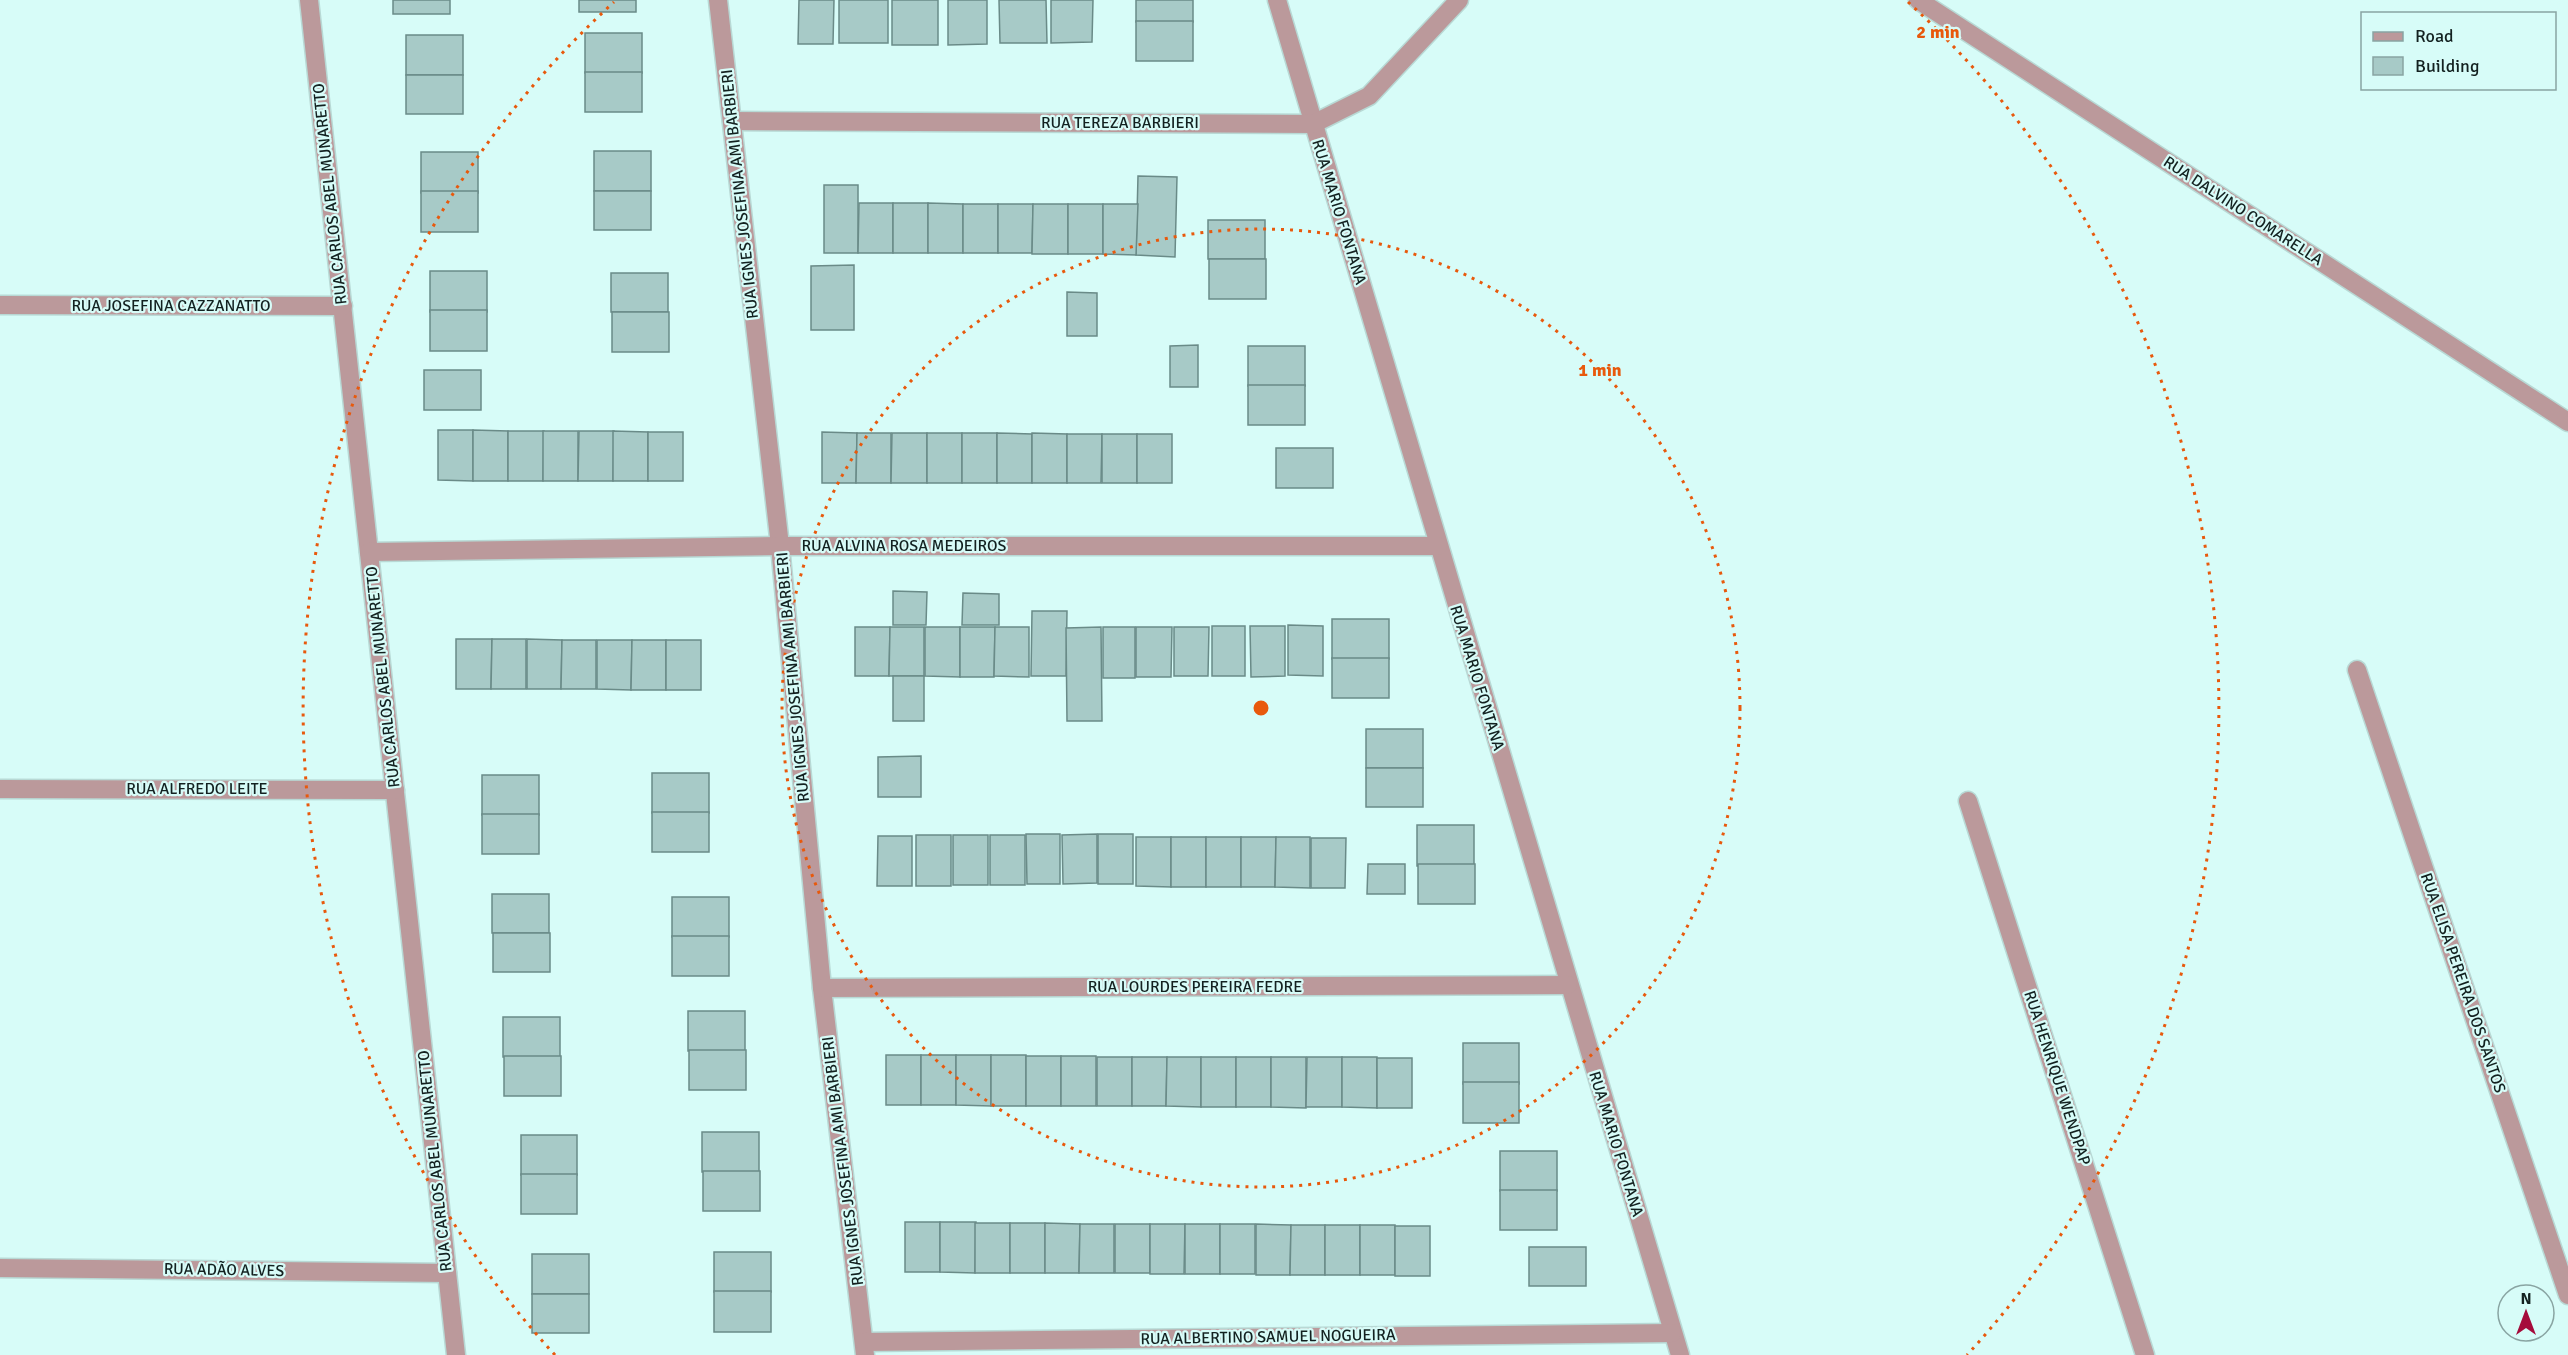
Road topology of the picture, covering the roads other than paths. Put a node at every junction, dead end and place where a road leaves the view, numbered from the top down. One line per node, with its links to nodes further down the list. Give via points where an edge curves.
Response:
1 (309, 0): 9 (street, RUA CARLOS ABEL MUNARETTO)
2 (718, 0): 6 (street, RUA IGNES JOSEFINA AMI BARBIERI)
3 (1277, 0): 7 (street, RUA MARIO FONTANA)
4 (1459, 0): 7 (street, RUA TEREZA BARBIERI, via 1369,96)
5 (1918, 0): 10 (street, RUA DALVINO COMARELLA)
6 (732, 121): 7 (street, RUA TEREZA BARBIERI); 11 (street, RUA IGNES JOSEFINA AMI BARBIERI)
7 (1313, 124): 12 (street, RUA MARIO FONTANA)
8 (0, 305): 9 (street, RUA JOSEFINA CAZZANATTO)
9 (343, 306): 13 (street, RUA CARLOS ABEL MUNARETTO)
10 (2568, 422)
11 (780, 546): 12 (street, RUA ALVINA ROSA MEDEIROS); 13 (street, RUA ALVINA ROSA MEDEIROS); 19 (street, RUA IGNES JOSEFINA AMI BARBIERI)
12 (1438, 546): 18 (street, RUA MARIO FONTANA)
13 (369, 552): 16 (street, RUA CARLOS ABEL MUNARETTO)
14 (2357, 670): 22 (street, RUA ELISA PEREIRA DOS SANTOS)
15 (0, 789): 16 (street, RUA ALFREDO LEITE)
16 (395, 789): 21 (street, RUA CARLOS ABEL MUNARETTO)
17 (1968, 801): 27 (street, RUA HENRIQUE WENDPAP)
18 (1568, 985): 19 (street, RUA LOURDES PEREIRA FEDRE); 23 (street, RUA MARIO FONTANA)
19 (822, 988): 24 (street, RUA IGNES JOSEFINA AMI BARBIERI)
20 (0, 1268): 21 (street, RUA ADÃO ALVES)
21 (447, 1273): 25 (street, RUA CARLOS ABEL MUNARETTO)
22 (2568, 1295)
23 (1672, 1333): 24 (street, RUA ALBERTINO SAMUEL NOGUEIRA); 26 (street, RUA MARIO FONTANA)
24 (865, 1348)
25 (456, 1355)
26 (1680, 1355)
27 (2145, 1355)

